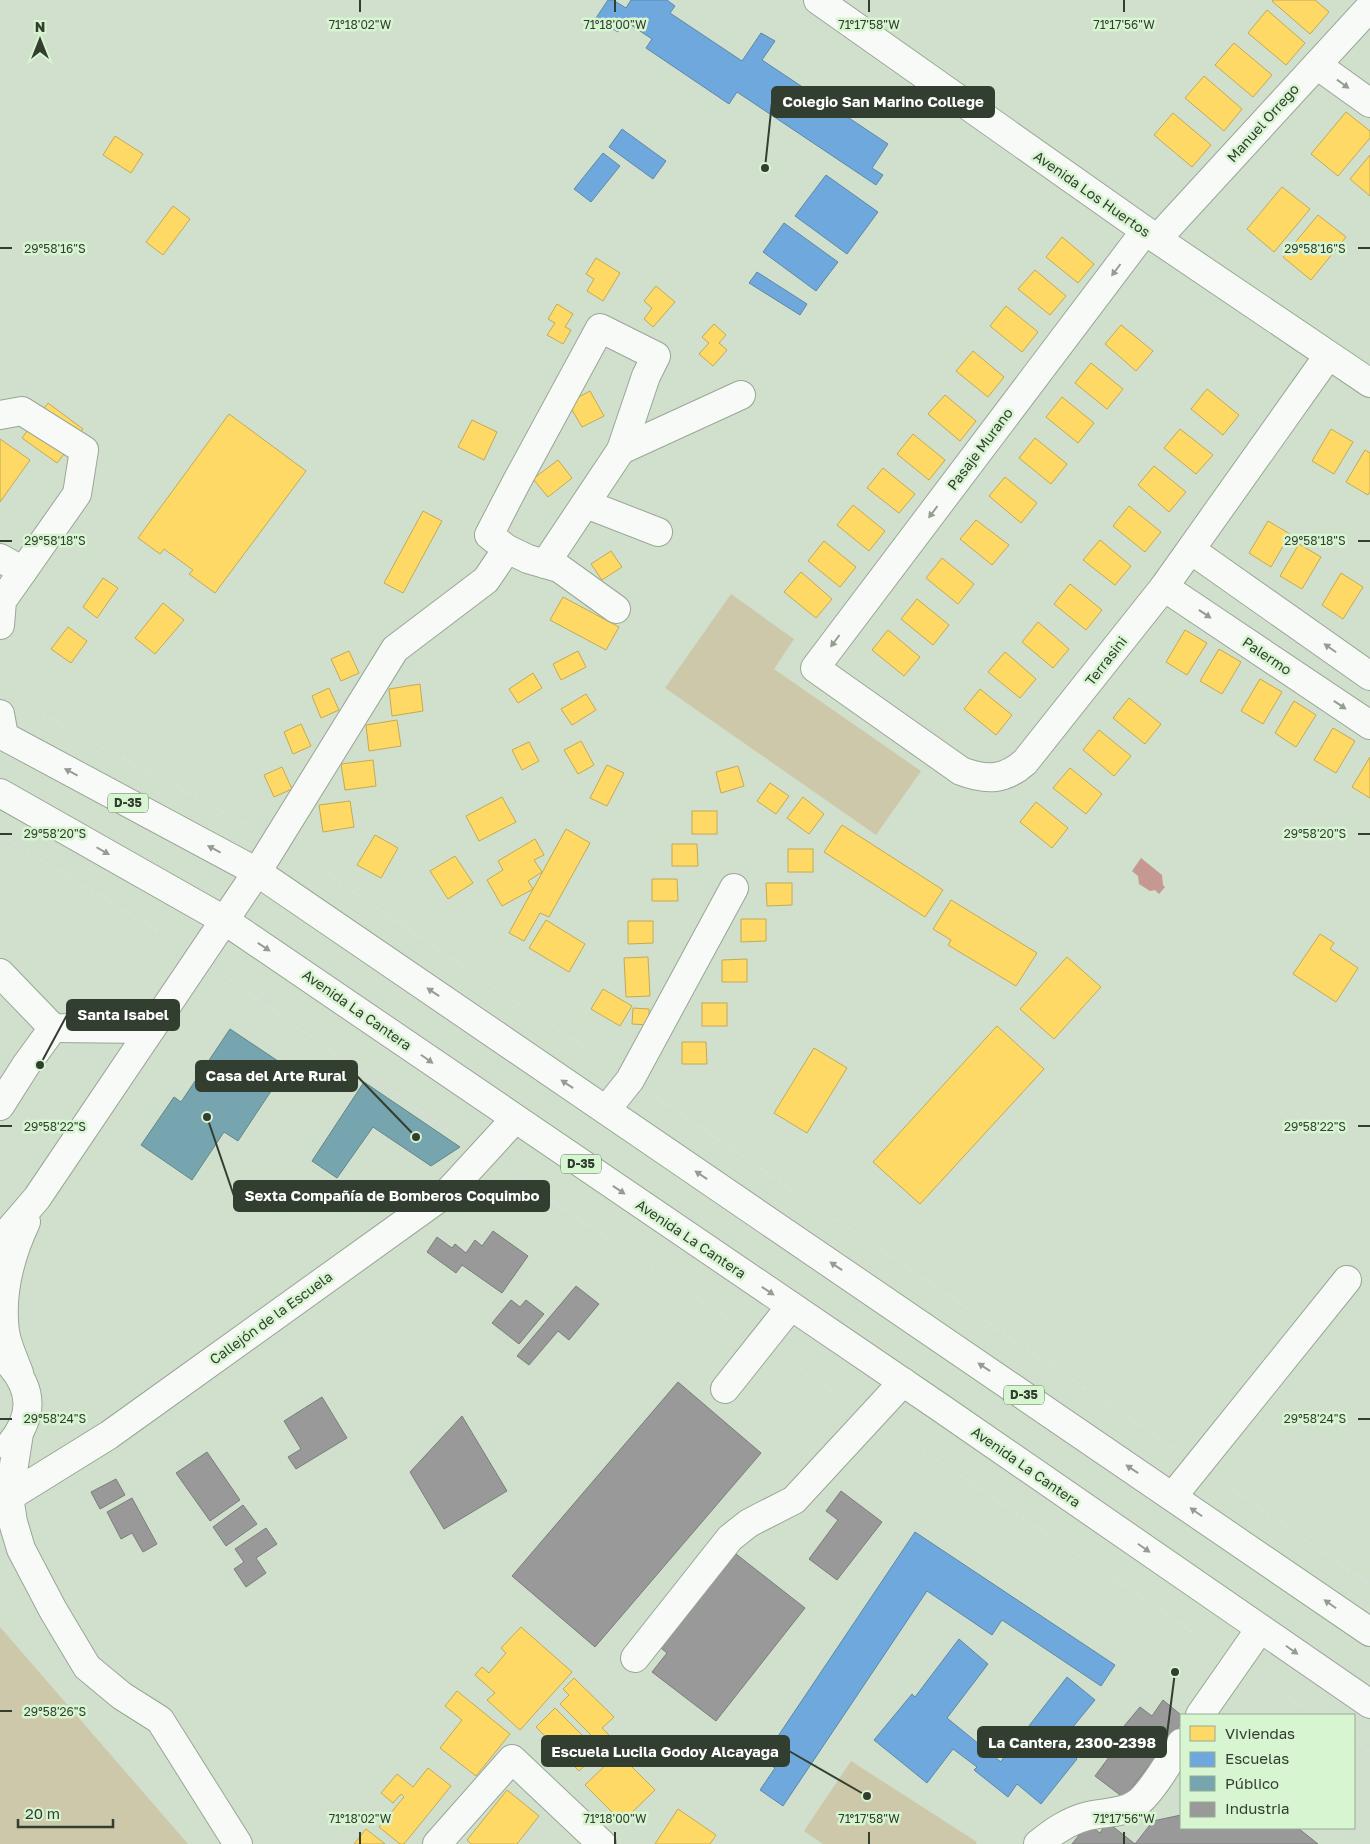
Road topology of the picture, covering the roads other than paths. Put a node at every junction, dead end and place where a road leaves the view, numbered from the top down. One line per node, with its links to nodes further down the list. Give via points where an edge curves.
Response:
1 (818, 0): 5 (main road, Avenida Los Huertos)
2 (1365, 23): 3 (main road, Manuel Orrego)
3 (1317, 65): 4 (main road, one-way to 4); 5 (main road, Manuel Orrego)
4 (1370, 103)
5 (1151, 235): 6 (main road, Avenida Los Huertos); 20 (main road, Pasaje Murano, one-way to 20)
6 (1328, 356): 7 (main road, Avenida Los Huertos); 14 (main road, Terrasini)
7 (1370, 383)
8 (741, 395): 10 (main road)
9 (0, 415): 16 (main road, via 22,411 84,450 77,494)
10 (621, 450): 11 (main road); 13 (main road, via 656,356 600,328 490,535)
11 (586, 504): 12 (main road); 15 (main road)
12 (658, 532)
13 (507, 549): 15 (main road); 25 (main road, via 486,580 396,649)
14 (1191, 550): 17 (main road, Terrasini); 21 (main road, one-way to 14)
15 (545, 564): 18 (main road, via 559,568)
16 (11, 565): 19 (main road)
17 (1164, 587): 20 (main road, Terrasini, via 1026,762 1004,776 976,777 961,771); 22 (main road, Palermo, one-way to 22)
18 (616, 609)
19 (0, 625)
20 (816, 668)
21 (1370, 676)
22 (1370, 725)
23 (1, 728): 25 (main road, D-35, one-way to 23)
24 (0, 793): 27 (main road, Avenida La Cantera / D-35, one-way to 27)
25 (256, 872): 27 (main road); 32 (main road, D-35, one-way to 25)
26 (734, 888): 32 (main road, via 630,1080)
27 (224, 920): 30 (main road); 33 (main road, Avenida La Cantera / D-35, one-way to 33)
28 (0, 973): 29 (main road)
29 (53, 1028): 30 (main road); 31 (main road)
30 (151, 1029): 34 (main road)
31 (0, 1106)
32 (606, 1110): 43 (main road, D-35, one-way to 32)
33 (515, 1120): 37 (main road, Avenida La Cantera / D-35, one-way to 37); 44 (main road, Callejón de la Escuela, via 449,1191)
34 (37, 1198): 35 (main road); 38 (main road, via 13,1249 4,1290)
35 (0, 1241)
36 (1347, 1280): 43 (main road)
37 (791, 1306): 39 (main road, Avenida La Cantera / D-35); 40 (main road)
38 (9, 1364): 41 (main road, via 25,1387 26,1419)
39 (903, 1382): 45 (main road, Avenida La Cantera / D-35, one-way to 45); 47 (main road, via 794,1500 750,1523 730,1538)
40 (725, 1389)
41 (20, 1433): 42 (main road); 44 (main road)
42 (0, 1452)
43 (1173, 1496): 46 (main road, D-35, one-way to 43)
44 (6, 1508): 51 (main road, via 21,1549 87,1667 122,1696 160,1720)
45 (1260, 1629): 48 (main road, Avenida La Cantera / D-35, one-way to 48); 49 (main road)
46 (1370, 1632)
47 (635, 1658)
48 (1370, 1704)
49 (1201, 1714)
50 (1180, 1744): 54 (main road, via 1135,1805 1069,1822)
51 (238, 1844)
52 (437, 1844): 53 (main road, via 512,1759)
53 (602, 1844)
54 (1038, 1844)

